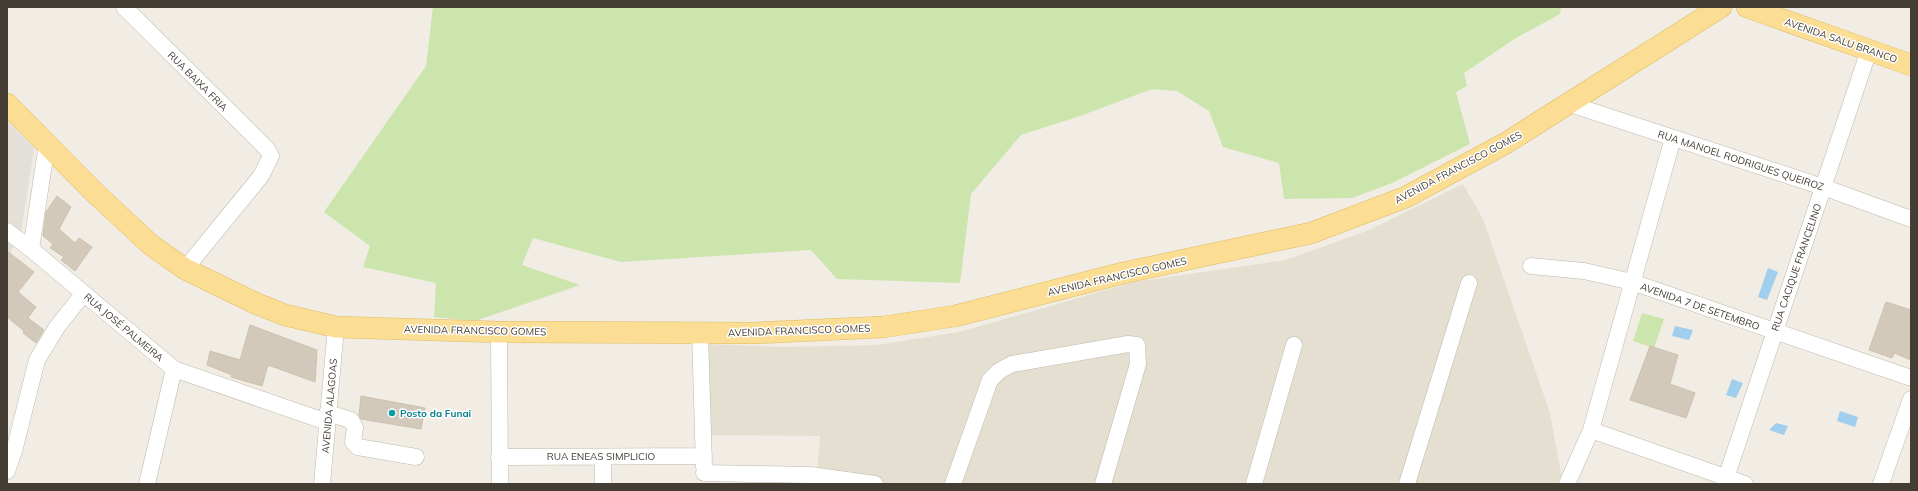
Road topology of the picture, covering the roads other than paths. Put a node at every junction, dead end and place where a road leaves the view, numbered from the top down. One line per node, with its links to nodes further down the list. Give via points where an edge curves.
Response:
1 (124, 7): 15 (street, RUA BAIXA FRIA, via 267,149 270,156 261,176)
2 (1721, 7): 7 (main road, AVENIDA FRANCISCO GOMES)
3 (1747, 7): 4 (main road, AVENIDA SALU BRANCO)
4 (1869, 50): 5 (main road, AVENIDA SALU BRANCO); 10 (street, RUA CACIQUE FRANCELINO)
5 (1911, 65)
6 (7, 104): 9 (main road, AVENIDA FRANCISCO GOMES)
7 (1570, 104): 8 (street, RUA MANOEL RODRIGUES QUEIROZ); 22 (main road, AVENIDA FRANCISCO GOMES, via 1506,143 1406,197 1311,233 1123,273 948,317 883,328 754,334)
8 (1673, 138): 10 (street, RUA MANOEL RODRIGUES QUEIROZ); 16 (street)
9 (47, 144): 13 (street); 15 (main road, AVENIDA FRANCISCO GOMES, via 151,245)
10 (1823, 187): 11 (street, RUA MANOEL RODRIGUES QUEIROZ); 21 (street, RUA CACIQUE FRANCELINO)
11 (1911, 219)
12 (7, 232): 13 (street, RUA JOSÉ PALMEIRA)
13 (31, 249): 18 (street, RUA JOSÉ PALMEIRA)
14 (1531, 266): 16 (street, AVENIDA 7 DE SETEMBRO, via 1584,271)
15 (185, 270): 19 (main road, AVENIDA FRANCISCO GOMES, via 255,304 285,315)
16 (1632, 282): 21 (street, AVENIDA 7 DE SETEMBRO); 28 (street)
17 (1469, 283): 44 (street)
18 (84, 293): 24 (street, RUA JOSÉ PALMEIRA); 33 (street, via 57,326 36,360)
19 (336, 327): 20 (main road, AVENIDA FRANCISCO GOMES); 27 (street, AVENIDA ALAGOAS)
20 (499, 332): 22 (main road, AVENIDA FRANCISCO GOMES); 32 (street)
21 (1774, 332): 25 (street, AVENIDA 7 DE SETEMBRO); 35 (street, RUA CACIQUE FRANCELINO)
22 (700, 333): 30 (street)
23 (1294, 345): 43 (street)
24 (174, 369): 27 (street, RUA JOSÉ PALMEIRA); 36 (street)
25 (1911, 378)
26 (1911, 399): 47 (street)
27 (327, 418): 31 (street, RUA JOSÉ PALMEIRA, via 351,420 355,428 353,442 358,447); 37 (street, AVENIDA ALAGOAS)
28 (1591, 430): 35 (street); 45 (street)
29 (603, 456): 30 (street, RUA ENEAS SIMPLICIO); 32 (street, RUA ENEAS SIMPLICIO); 39 (street)
30 (704, 456): 34 (street)
31 (416, 457)
32 (499, 457): 38 (street)
33 (7, 471)
34 (704, 478): 40 (street, via 810,475)
35 (1725, 481): 46 (street)
36 (147, 484)
37 (322, 484)
38 (500, 484)
39 (603, 484)
40 (875, 484)
41 (953, 484): 42 (street, via 990,380 999,371 1012,364 1128,344 1137,345 1138,364)
42 (1103, 484)
43 (1254, 484)
44 (1407, 484)
45 (1567, 484)
46 (1745, 484)
47 (1881, 484)

